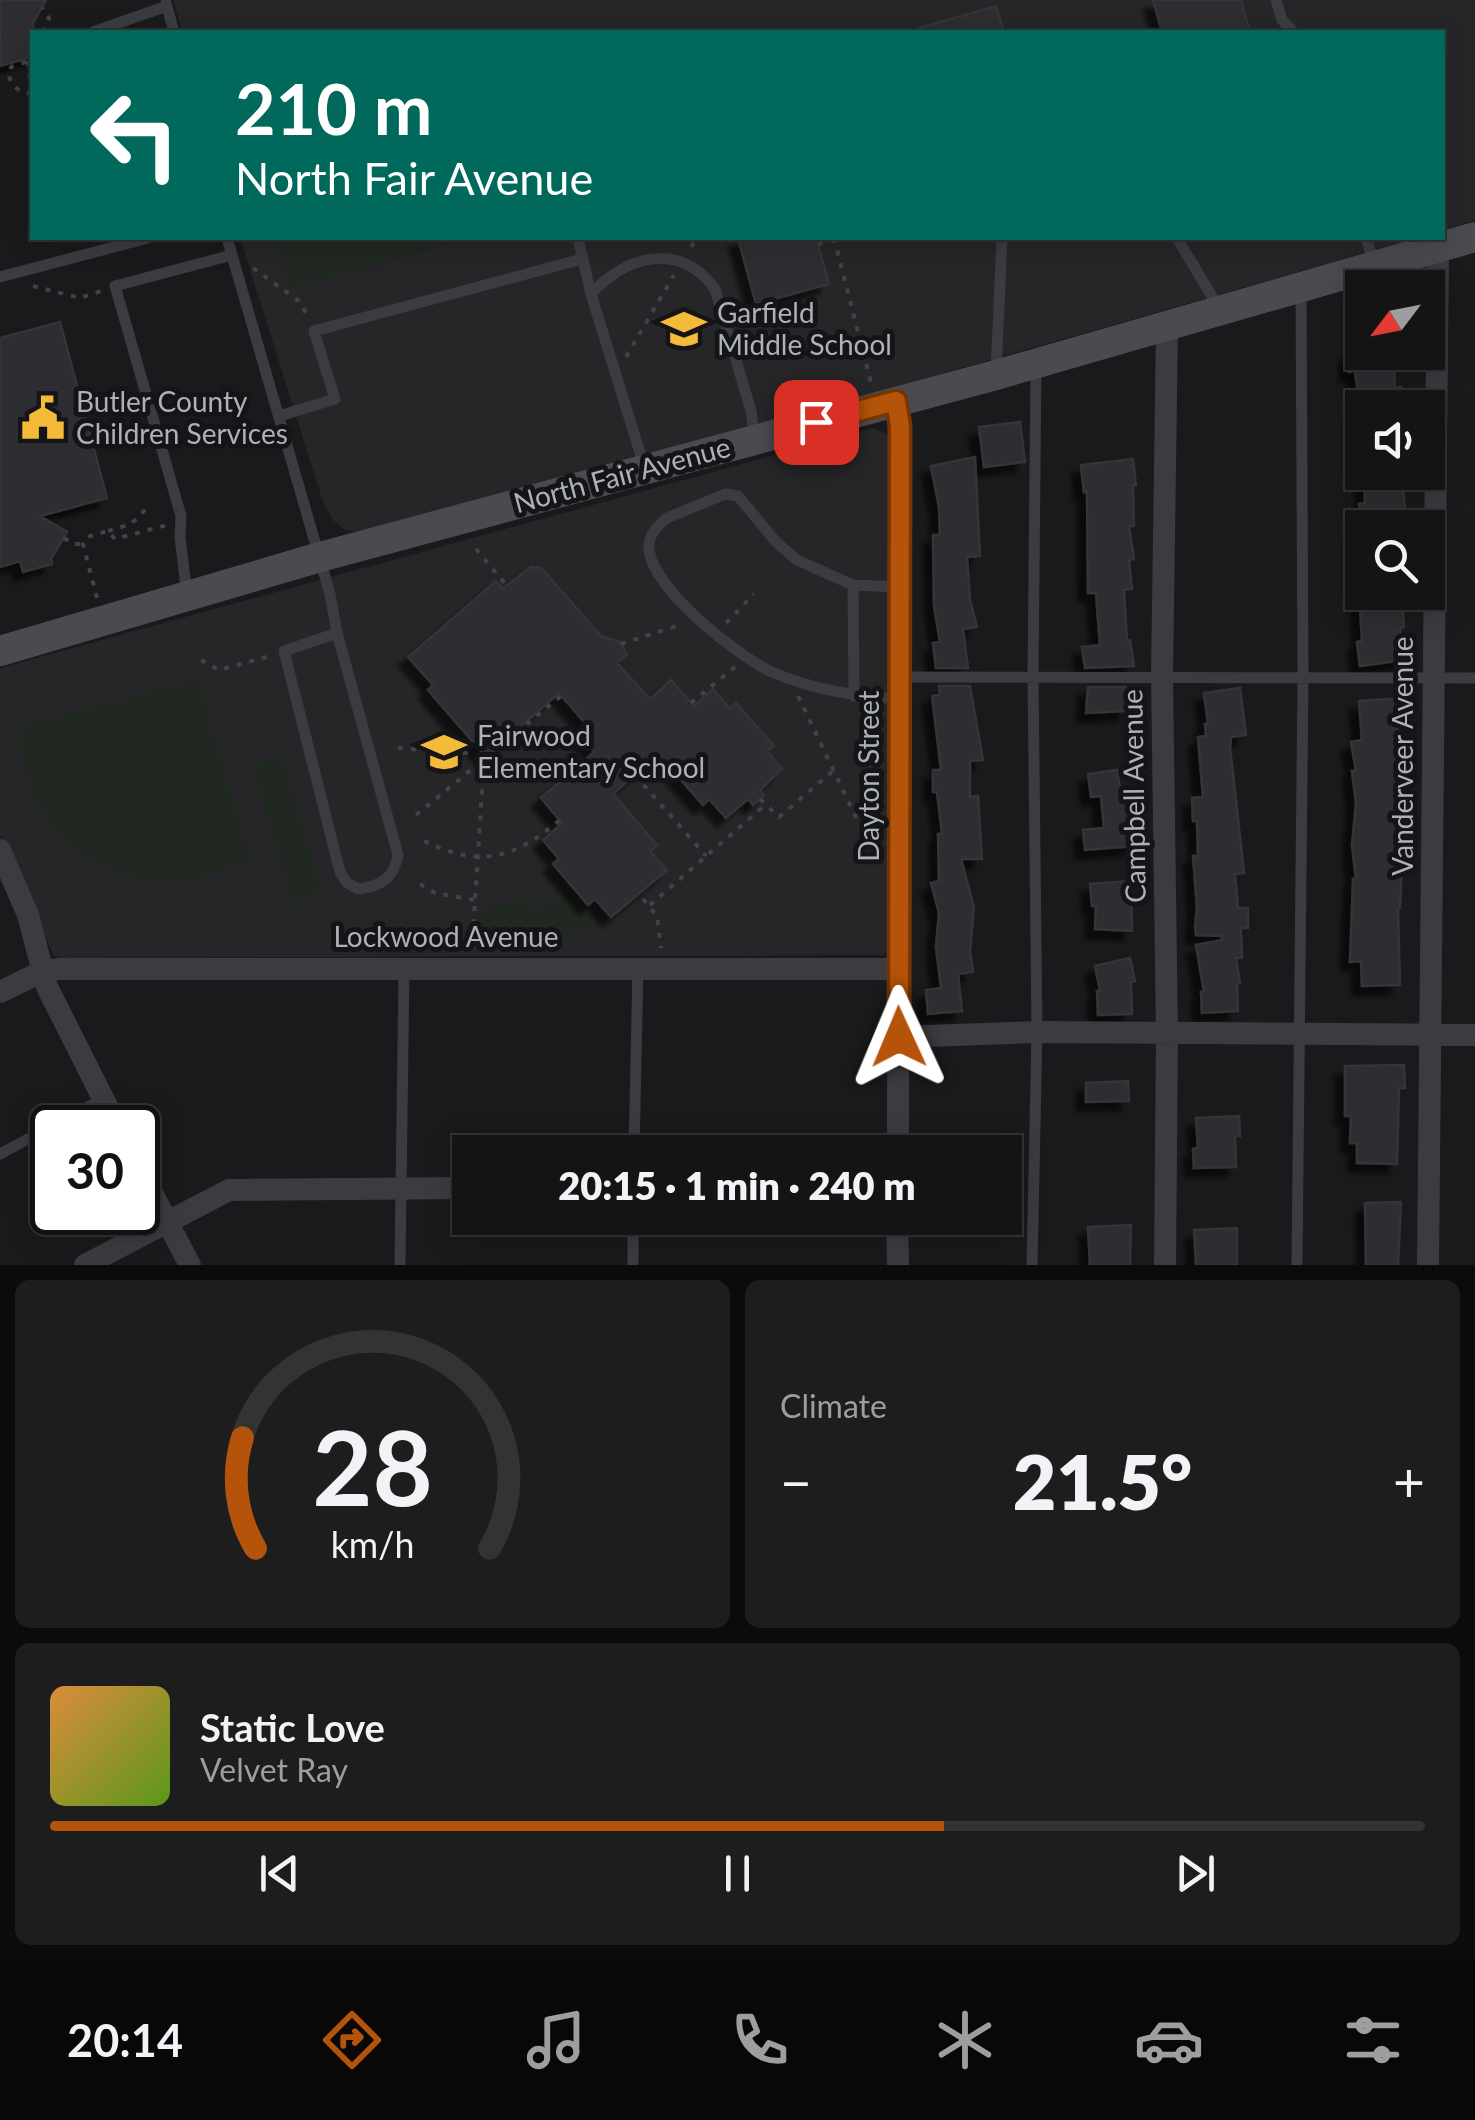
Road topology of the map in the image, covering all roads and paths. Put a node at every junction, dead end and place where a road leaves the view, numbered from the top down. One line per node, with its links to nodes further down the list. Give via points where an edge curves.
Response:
1 (1276, 0): 7 (lane)
2 (166, 3): 5 (lane); 6 (lane)
3 (43, 8): 4 (path, via 49,18)
4 (43, 30)
5 (98, 30)
6 (173, 30)
7 (1292, 30)
8 (30, 60): 9 (path, via 8,73 17,90)
9 (30, 92)
10 (1475, 237): 22 (street, North Fair Avenue)
11 (129, 240): 19 (lane)
12 (227, 240): 24 (lane)
13 (578, 240): 25 (lane)
14 (696, 240): 21 (path)
15 (829, 240): 20 (path)
16 (835, 240): 38 (path)
17 (1002, 240): 37 (lane)
18 (1178, 240): 32 (lane)
19 (101, 243): 27 (lane)
20 (818, 244)
21 (691, 247)
22 (1438, 248): 23 (street, North Fair Avenue); 66 (street, Vanderveer Avenue)
23 (1371, 252): 30 (street, North Fair Avenue)
24 (232, 255): 29 (lane); 34 (path, via 299,300); 39 (lane)
25 (582, 258): 31 (lane); 34 (lane)
26 (675, 274): 36 (path)
27 (0, 277)
28 (30, 285): 29 (path, via 80,298)
29 (115, 286): 43 (lane)
30 (1301, 289): 32 (street, North Fair Avenue); 65 (lane)
31 (591, 294): 36 (lane); 40 (lane, via 632,262 682,262 703,273 714,289)
32 (1221, 312): 33 (street, North Fair Avenue)
33 (1167, 327): 35 (street, North Fair Avenue); 63 (street, Campbell Avenue)
34 (314, 330): 39 (lane, via 335,399)
35 (1036, 364): 37 (street, North Fair Avenue); 64 (lane)
36 (616, 374): 41 (lane)
37 (996, 375): 38 (street, North Fair Avenue)
38 (885, 397): 40 (street, North Fair Avenue); 51 (street, Dayton Street, via 900,426)
39 (279, 416): 48 (lane)
40 (755, 439): 41 (street, North Fair Avenue)
41 (645, 469): 48 (street, North Fair Avenue)
42 (147, 508): 44 (path, via 131,524)
43 (181, 516): 44 (path, via 115,539); 53 (lane)
44 (108, 531): 46 (path, via 87,536)
45 (64, 538): 46 (path)
46 (83, 544): 54 (path)
47 (476, 549): 50 (path)
48 (320, 557): 53 (street, North Fair Avenue); 57 (lane)
49 (853, 585): 51 (lane); 71 (lane); 71 (lane, via 798,560 738,496 725,494 667,518 650,540 656,567 714,636 774,673)
50 (506, 586)
51 (900, 587): 68 (street, Dayton Street)
52 (754, 594): 56 (path)
53 (187, 597): 59 (street, North Fair Avenue)
54 (98, 598)
55 (683, 624): 58 (path)
56 (723, 626)
57 (337, 633): 60 (lane); 60 (lane, via 398,855 389,880 374,887 358,889 340,872)
58 (621, 644)
59 (0, 651)
60 (284, 651): 61 (path, via 219,670)
61 (201, 660)
62 (735, 667): 72 (path)
63 (1162, 676): 64 (lane); 65 (lane); 98 (street, Campbell Avenue)
64 (1034, 677): 68 (lane); 95 (lane)
65 (1303, 677): 66 (lane); 96 (lane)
66 (1433, 678): 67 (lane); 97 (street, Vanderveer Avenue)
67 (1475, 678)
68 (899, 688): 71 (lane); 92 (street, Dayton Street)
69 (561, 696): 74 (path)
70 (798, 696): 75 (path)
71 (854, 696)
72 (691, 703)
73 (398, 748): 74 (path)
74 (484, 760): 77 (path); 83 (path)
75 (833, 771): 81 (path); 82 (path, via 779,817 762,802)
76 (635, 775): 82 (path)
77 (416, 815)
78 (560, 820): 83 (path, via 518,851)
79 (424, 842): 83 (path)
80 (0, 850): 93 (street, via 28,915)
81 (880, 854)
82 (706, 856): 87 (path)
83 (478, 858): 86 (path)
84 (420, 884): 86 (path)
85 (644, 899): 87 (path)
86 (475, 900): 88 (path)
87 (650, 905): 89 (path, via 661,926)
88 (472, 952)
89 (661, 952)
90 (404, 967): 91 (street, Lockwood Avenue); 93 (street, Lockwood Avenue); 106 (lane)
91 (638, 967): 92 (street, Lockwood Avenue); 103 (lane)
92 (898, 968): 100 (street, Dayton Street)
93 (41, 972): 94 (street, Lockwood Avenue); 101 (street)
94 (0, 992)
95 (1037, 1032): 98 (street); 100 (street); 117 (lane)
96 (1299, 1034): 97 (street); 98 (street); 119 (lane)
97 (1431, 1034): 99 (street); 120 (street, Vanderveer Avenue)
98 (1167, 1035): 118 (street, Campbell Avenue)
99 (1475, 1035)
100 (899, 1037): 104 (street, Dayton Street)
101 (104, 1100): 102 (street); 105 (lane)
102 (106, 1105)
103 (634, 1135)
104 (898, 1135)
105 (0, 1154)
106 (402, 1187): 107 (street); 109 (street, via 229,1190); 114 (lane)
107 (452, 1188)
108 (160, 1210): 109 (street)
109 (166, 1222): 112 (street); 113 (street)
110 (633, 1235): 115 (lane)
111 (898, 1235): 116 (street)
112 (84, 1265)
113 (190, 1265)
114 (400, 1265)
115 (633, 1265)
116 (898, 1265)
117 (1032, 1265)
118 (1165, 1265)
119 (1297, 1265)
120 (1428, 1265)

